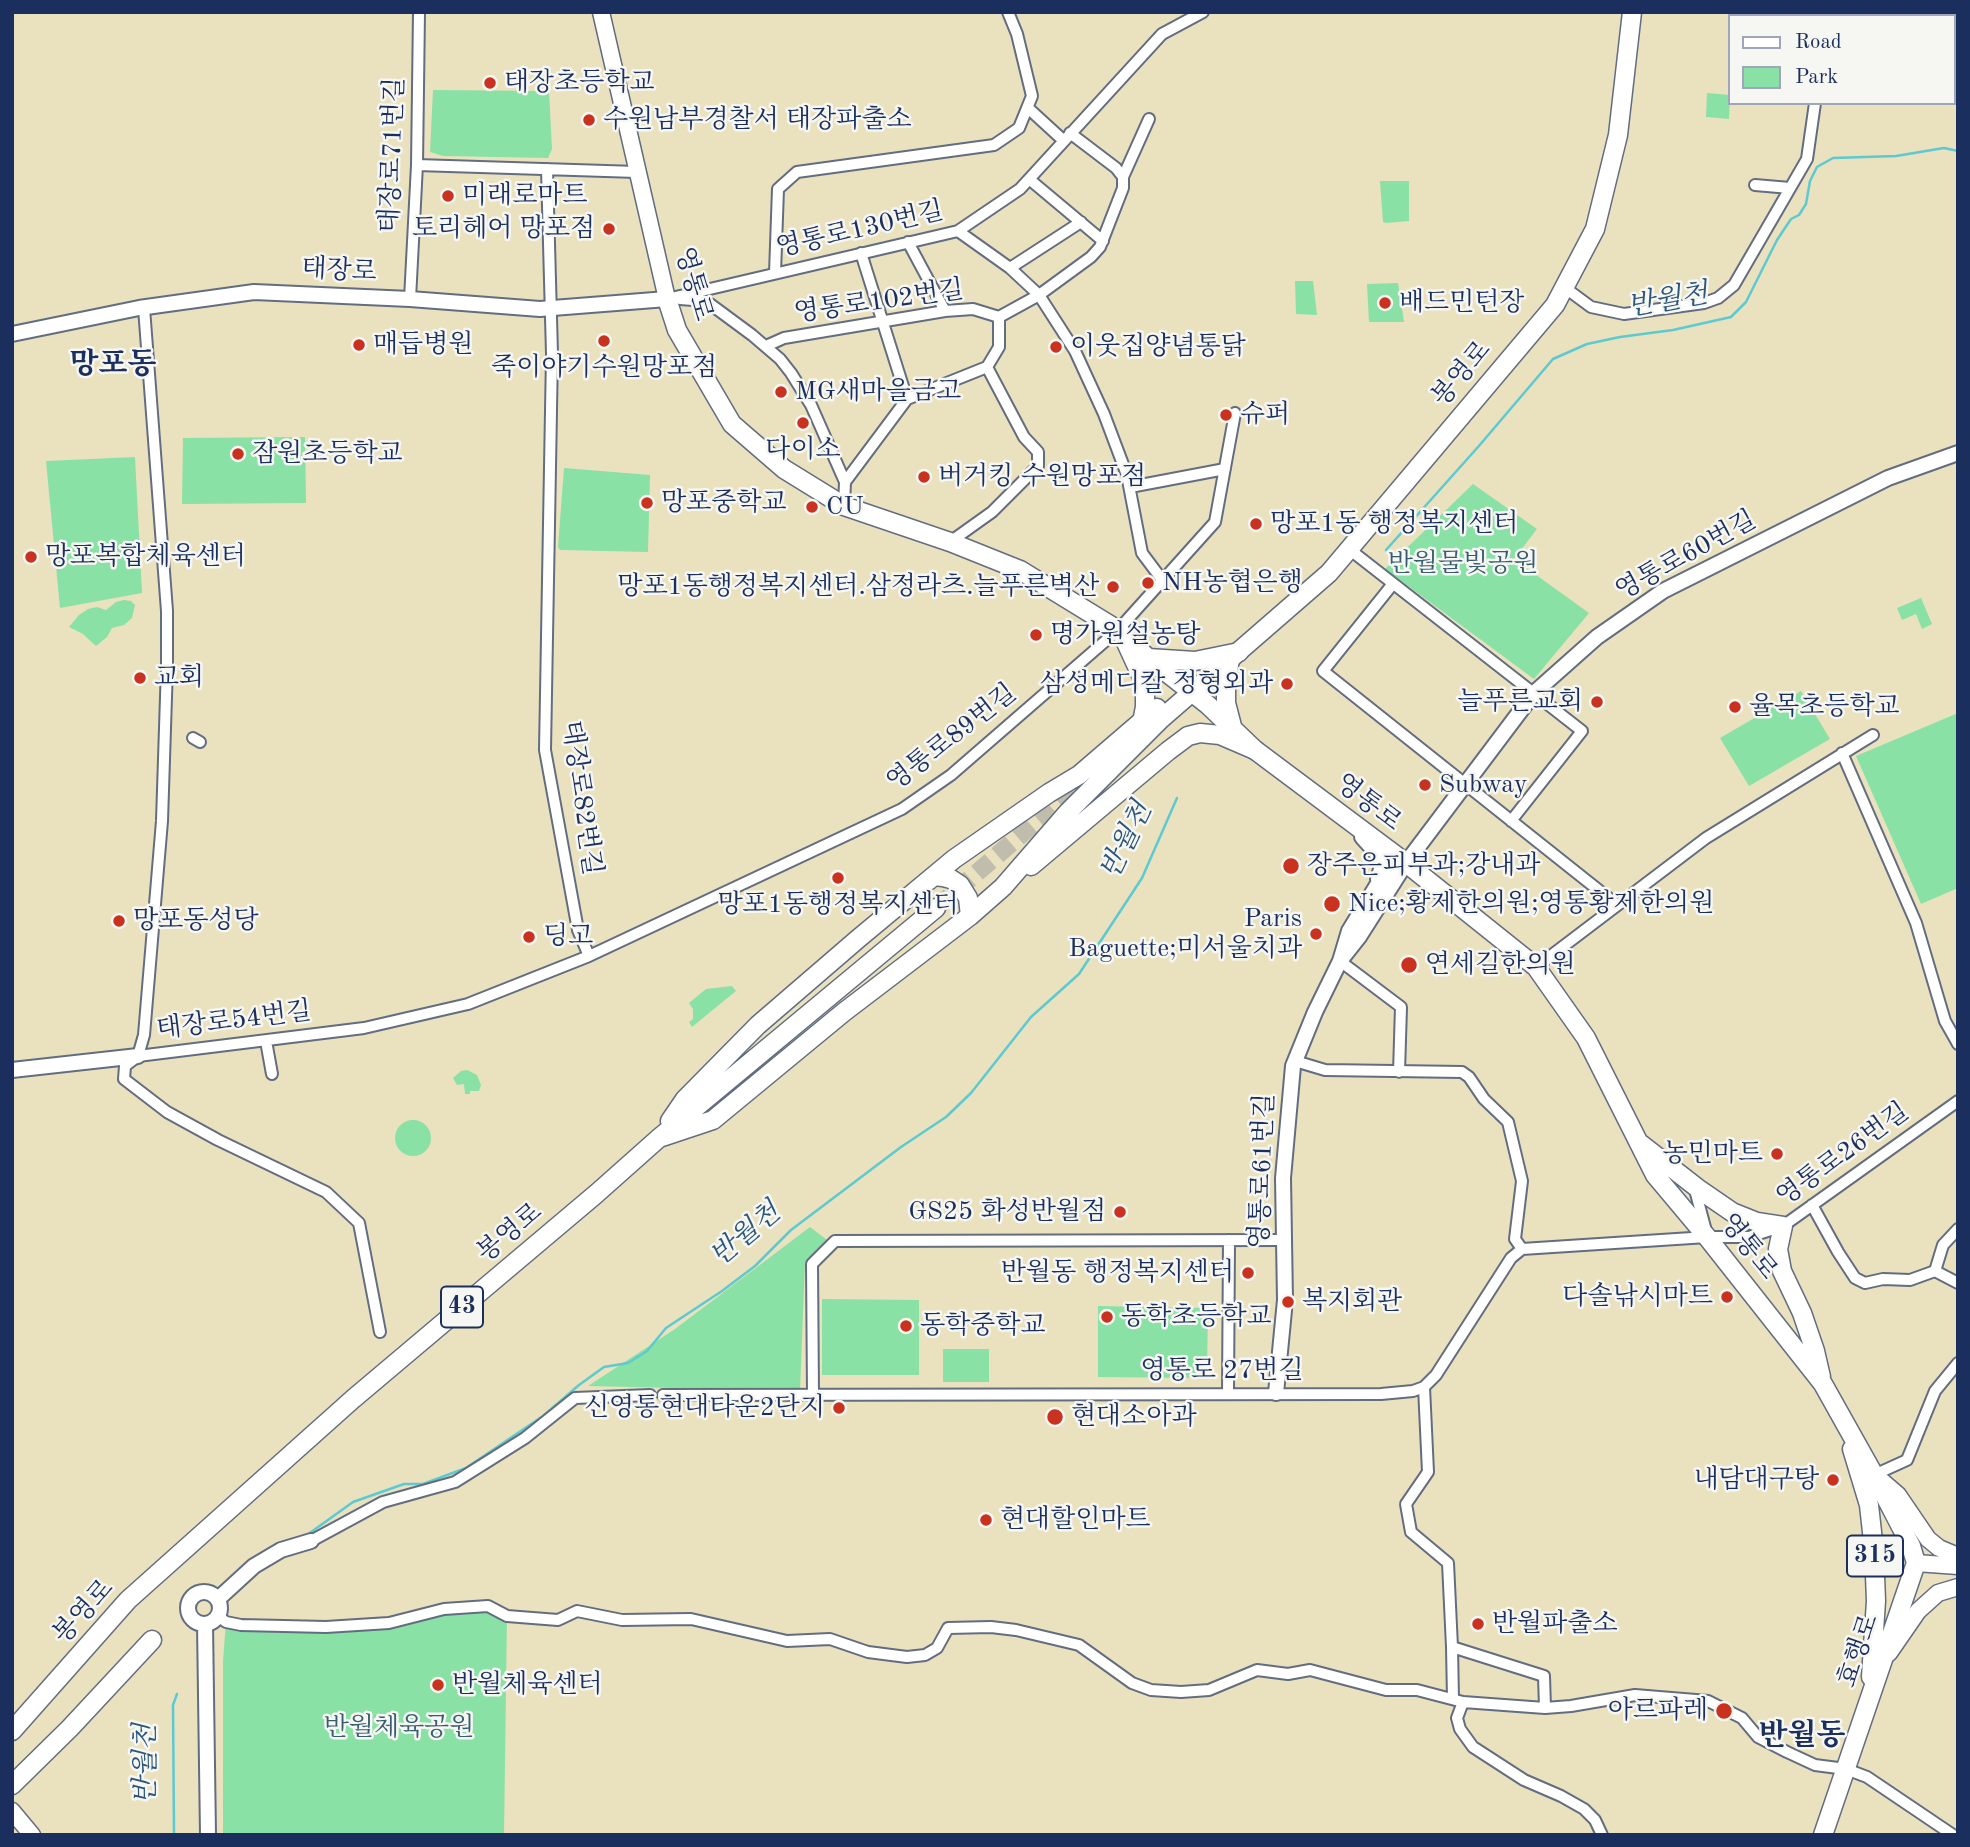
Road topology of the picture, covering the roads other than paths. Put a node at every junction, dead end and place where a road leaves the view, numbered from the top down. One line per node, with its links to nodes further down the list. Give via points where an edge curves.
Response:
1 (419, 12): 10 (street, 태장로71번길)
2 (601, 12): 12 (main road, 영통로 / 315)
3 (1008, 12): 7 (street, via 1032,96)
4 (1203, 12): 9 (street, 영통로130번길, via 1162,34)
5 (1632, 12): 24 (main road, 봉영로, via 1618,135 1595,229)
6 (1815, 105): 16 (street, via 1807,159)
7 (1028, 107): 9 (street); 23 (street, via 1019,128 994,145 797,172 778,190)
8 (1149, 119): 13 (street)
9 (1067, 137): 13 (street); 14 (street, 영통로130번길)
10 (416, 165): 11 (street); 26 (street, 태장로71번길)
11 (547, 169): 12 (street); 29 (street, 태장로82번길)
12 (638, 172): 27 (main road, 영통로 / 315)
13 (1123, 177): 19 (street)
14 (1029, 179): 17 (street); 18 (street, 영통로130번길)
15 (1755, 185): 16 (street)
16 (1790, 188): 24 (street, via 1734,285 1718,298 1624,314 1591,307)
17 (1081, 222): 19 (street); 22 (street)
18 (958, 231): 20 (street, 영통로130번길); 22 (street)
19 (1103, 241): 25 (street, via 1091,257)
20 (908, 242): 21 (street, 영통로130번길); 30 (street)
21 (861, 253): 23 (street, 영통로130번길); 32 (street)
22 (1010, 268): 25 (street)
23 (775, 273): 27 (street, 영통로130번길)
24 (1564, 287): 44 (main road, 봉영로, via 1555,305)
25 (1039, 295): 31 (street, 영통로102번길); 41 (street, via 1075,351)
26 (410, 299): 28 (street, 태장로, via 254,292); 29 (street, 태장로)
27 (667, 299): 29 (street, 태장로); 34 (street, via 706,301); 42 (main road, 영통로 / 315, via 677,330 732,424 784,469)
28 (144, 308): 33 (street, 태장로); 73 (street, 태장로54번길, via 167,666 162,817 144,1035)
29 (551, 308): 68 (street, 태장로82번길, via 545,750 578,930)
30 (945, 311): 31 (street, 영통로102번길, via 974,309); 32 (street, 영통로102번길)
31 (999, 317): 35 (street, 영통로102번길, via 999,347)
32 (882, 321): 34 (street, 영통로102번길, via 784,338); 36 (street)
33 (12, 334)
34 (766, 346): 40 (street, via 802,389)
35 (987, 367): 36 (street); 43 (street, via 1024,437 1038,453 1038,466 992,512)
36 (907, 399): 40 (street)
37 (1234, 413): 39 (street, 영통로89번길)
38 (1958, 453): 51 (street, 영통로60번길, via 1888,478 1663,591 1597,637)
39 (1225, 469): 41 (street); 45 (street, 영통로89번길, via 1216,522)
40 (845, 482): 42 (street)
41 (1130, 487): 45 (street, via 1142,554)
42 (844, 506): 43 (main road, 영통로 / 315)
43 (950, 542): 47 (main road, 영통로 / 315, via 1020,570)
44 (1349, 549): 46 (street); 48 (main road, 봉영로, via 1329,573)
45 (1163, 581): 47 (street, 영통로89번길)
46 (1392, 585): 51 (street); 57 (street, via 1322,671)
47 (1121, 633): 49 (main road, 영통로 / 315); 52 (main road, via 1145,684); 60 (street, 영통로89번길, via 951,775 902,809)
48 (1235, 656): 49 (main road, via 1195,661); 50 (main road, 봉영로); 53 (main road, via 1226,680 1226,703)
49 (1148, 658): 50 (main road, 영통로 / 315)
50 (1193, 693): 52 (main road, via 1164,701); 53 (main road, 영통로 / 315); 64 (main road, 봉영로, via 1069,811)
51 (1534, 693): 57 (street, 영통로60번길); 59 (street, via 1582,731)
52 (1142, 722): 63 (main road, via 1079,775)
53 (1234, 730): 55 (main road, 영통로 / 315)
54 (1873, 736): 56 (street)
55 (1255, 750): 58 (main road, 영통로 / 315); 64 (main road, via 1220,736 1188,736)
56 (1842, 753): 65 (street, via 1706,838); 72 (street, via 1916,923 1945,1021)
57 (1465, 784): 59 (street); 61 (street, 영통로60번길)
58 (1346, 817): 61 (main road, 영통로 / 315); 62 (street, via 1380,857)
59 (1511, 821): 65 (street)
60 (799, 858): 68 (street, 태장로54번길)
61 (1400, 860): 62 (street); 69 (street, via 1359,937); 70 (main road, 영통로 / 315)
62 (1377, 885): 69 (street, via 1349,931)
63 (920, 887): 67 (main road, via 934,877 951,879 966,891); 79 (main road, via 758,1024 685,1099)
64 (1003, 887): 67 (main road)
65 (1616, 904): 70 (street)
66 (936, 908): 79 (main road, 봉영로 / 43)
67 (970, 916): 79 (main road, via 712,1120)
68 (589, 956): 71 (street, 태장로54번길, via 468,1004 364,1028)
69 (1339, 961): 74 (street, 영통로61번길); 76 (street, via 1401,1007)
70 (1536, 967): 80 (main road, 영통로 / 315, via 1586,1038)
71 (266, 1041): 73 (street, 태장로54번길); 77 (street)
72 (1958, 1044)
73 (138, 1056): 75 (street); 93 (street, via 125,1066 124,1079 167,1112 326,1192 359,1223)
74 (1295, 1061): 76 (street, via 1325,1070); 88 (street, 영통로61번길, via 1283,1178)
75 (12, 1070)
76 (1399, 1072): 86 (street, via 1462,1072 1508,1122 1522,1181)
77 (272, 1074)
78 (1958, 1101): 82 (street, 영통로26번길)
79 (659, 1138): 117 (main road, 봉영로 / 43, via 353,1399 128,1600)
80 (1636, 1140): 81 (main road); 85 (main road, 영통로 / 315, via 1655,1175)
81 (1694, 1186): 83 (main road, via 1732,1212); 85 (street)
82 (1811, 1205): 83 (street, 영통로26번길); 91 (street, via 1855,1278 1865,1283 1910,1280)
83 (1783, 1226): 85 (street, 영통로26번길, via 1749,1237); 95 (main road, via 1778,1249 1782,1270 1811,1338)
84 (1958, 1229): 91 (street, via 1942,1245)
85 (1707, 1237): 89 (street); 95 (main road, 영통로 / 315)
86 (1515, 1239): 89 (street); 90 (street)
87 (1229, 1240): 88 (street); 97 (street); 101 (street, via 835,1241 811,1264)
88 (1284, 1240): 98 (street, 영통로61번길, via 1285,1300)
89 (1522, 1249): 90 (street)
90 (1511, 1258): 96 (street, via 1436,1376)
91 (1935, 1271): 92 (street)
92 (1958, 1283)
93 (380, 1332)
94 (1958, 1363): 103 (street, via 1935,1391 1907,1460)
95 (1823, 1384): 102 (main road, 영통로 / 315)
96 (1424, 1387): 98 (street, 영통로 27번길, via 1381,1394); 112 (street, via 1428,1472 1406,1504 1410,1532 1448,1563)
97 (1228, 1393): 98 (street, 영통로 27번길); 101 (street, 영통로 27번길)
98 (1276, 1393)
99 (650, 1395): 104 (street, via 575,1398 525,1438 455,1482 383,1502)
100 (663, 1395): 101 (street, 영통로 27번길)
101 (813, 1395)
102 (1840, 1413): 103 (main road, 영통로 / 315); 115 (main road, 315, via 1869,1505 1874,1550 1876,1601)
103 (1874, 1475): 105 (main road, via 1898,1495 1928,1539); 106 (main road, 영통로 / 315)
104 (311, 1541): 109 (street, via 281,1550 254,1566)
105 (1958, 1556)
106 (1916, 1563): 107 (main road); 113 (main road, 효행로 / 315)
107 (1958, 1566)
108 (1958, 1587): 113 (main road, via 1938,1593 1918,1611)
109 (218, 1599): 110 (street, via 220,1607); 110 (street, via 203,1591 190,1599 187,1609 195,1621)
110 (212, 1620): 114 (street, via 326,1627 389,1623 444,1609 488,1606 508,1616 558,1620 576,1611 622,1620 691,1619 787,1641 830,1639 868,1652 907,1657 937,1648 948,1628 992,1627 1079,1645 1132,1683 1151,1690 1209,1690 1257,1670 1288,1674 1310,1670 1386,1690 1417,1690); 122 (street)
111 (152, 1640): 119 (main road)
112 (1451, 1647): 114 (street); 116 (street, via 1544,1676)
113 (1882, 1664): 115 (main road, 효행로 / 315)
114 (1458, 1700): 116 (street); 123 (street, via 1460,1729 1473,1747 1524,1780 1584,1809)
115 (1868, 1704): 118 (main road, 효행로 / 315)
116 (1545, 1707): 118 (street, via 1635,1695 1708,1701 1742,1718 1758,1737 1787,1752 1815,1765)
117 (12, 1731)
118 (1846, 1769): 124 (main road, 효행로 / 315); 125 (street, via 1887,1789)
119 (12, 1785)
120 (12, 1811): 121 (main road)
121 (32, 1835)
122 (208, 1835)
123 (1602, 1835)
124 (1823, 1835)
125 (1953, 1835)

